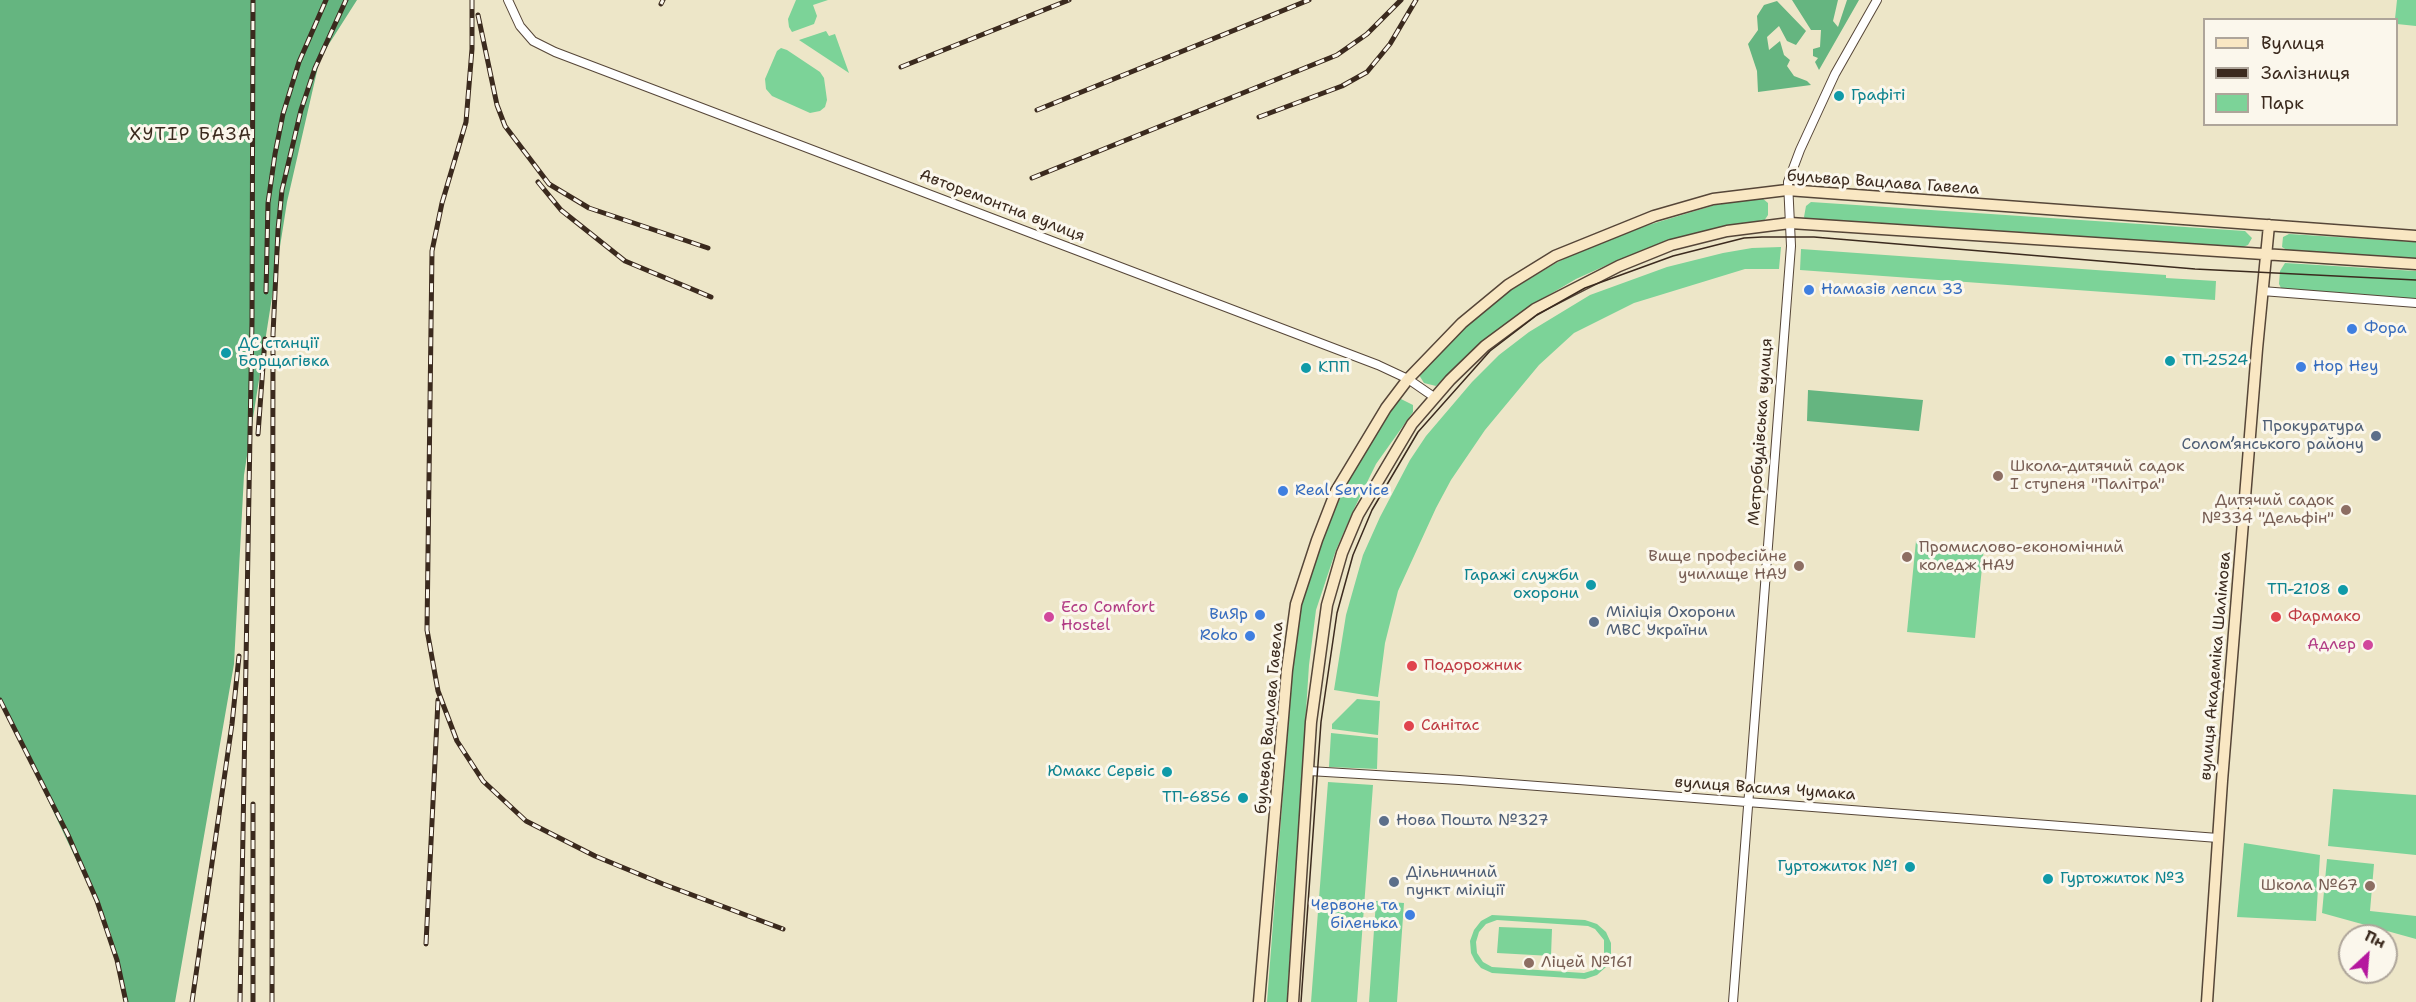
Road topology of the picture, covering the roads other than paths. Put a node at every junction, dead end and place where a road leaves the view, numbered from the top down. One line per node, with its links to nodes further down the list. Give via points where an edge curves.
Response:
1 (508, 0): 11 (street, Авторемонтна вулиця, via 520,26 533,41 555,52 1307,337)
2 (1877, 0): 3 (street, via 1835,74 1800,150)
3 (1787, 190): 4 (street, Метробудівська вулиця); 5 (main road, бульвар Вацлава Гавела); 11 (main road, бульвар Вацлава Гавела, via 1713,199 1654,216 1555,256 1508,285 1462,323)
4 (1790, 223): 7 (main road); 12 (main road, via 1727,231 1671,245 1592,279 1511,325); 14 (street, Метробудівська вулиця)
5 (2269, 225): 6 (main road, бульвар Вацлава Гавела); 7 (main road, вулиця Академіка Шалімова)
6 (2416, 236)
7 (2265, 255): 8 (main road); 9 (main road, вулиця Академіка Шалімова)
8 (2416, 264)
9 (2262, 291): 10 (street); 15 (main road, вулиця Академіка Шалімова)
10 (2416, 303)
11 (1408, 379): 12 (street, Авторемонтна вулиця); 16 (main road, бульвар Вацлава Гавела, via 1336,491 1296,604)
12 (1434, 397): 13 (main road, via 1385,468 1342,553 1327,605 1311,722)
13 (1309, 771): 14 (street, вулиця Василя Чумака); 17 (main road)
14 (1749, 802): 15 (street, вулиця Василя Чумака); 18 (street, Метробудівська вулиця)
15 (2218, 838): 19 (main road, вулиця Академіка Шалімова)
16 (1259, 1002)
17 (1293, 1002)
18 (1733, 1002)
19 (2207, 1002)

